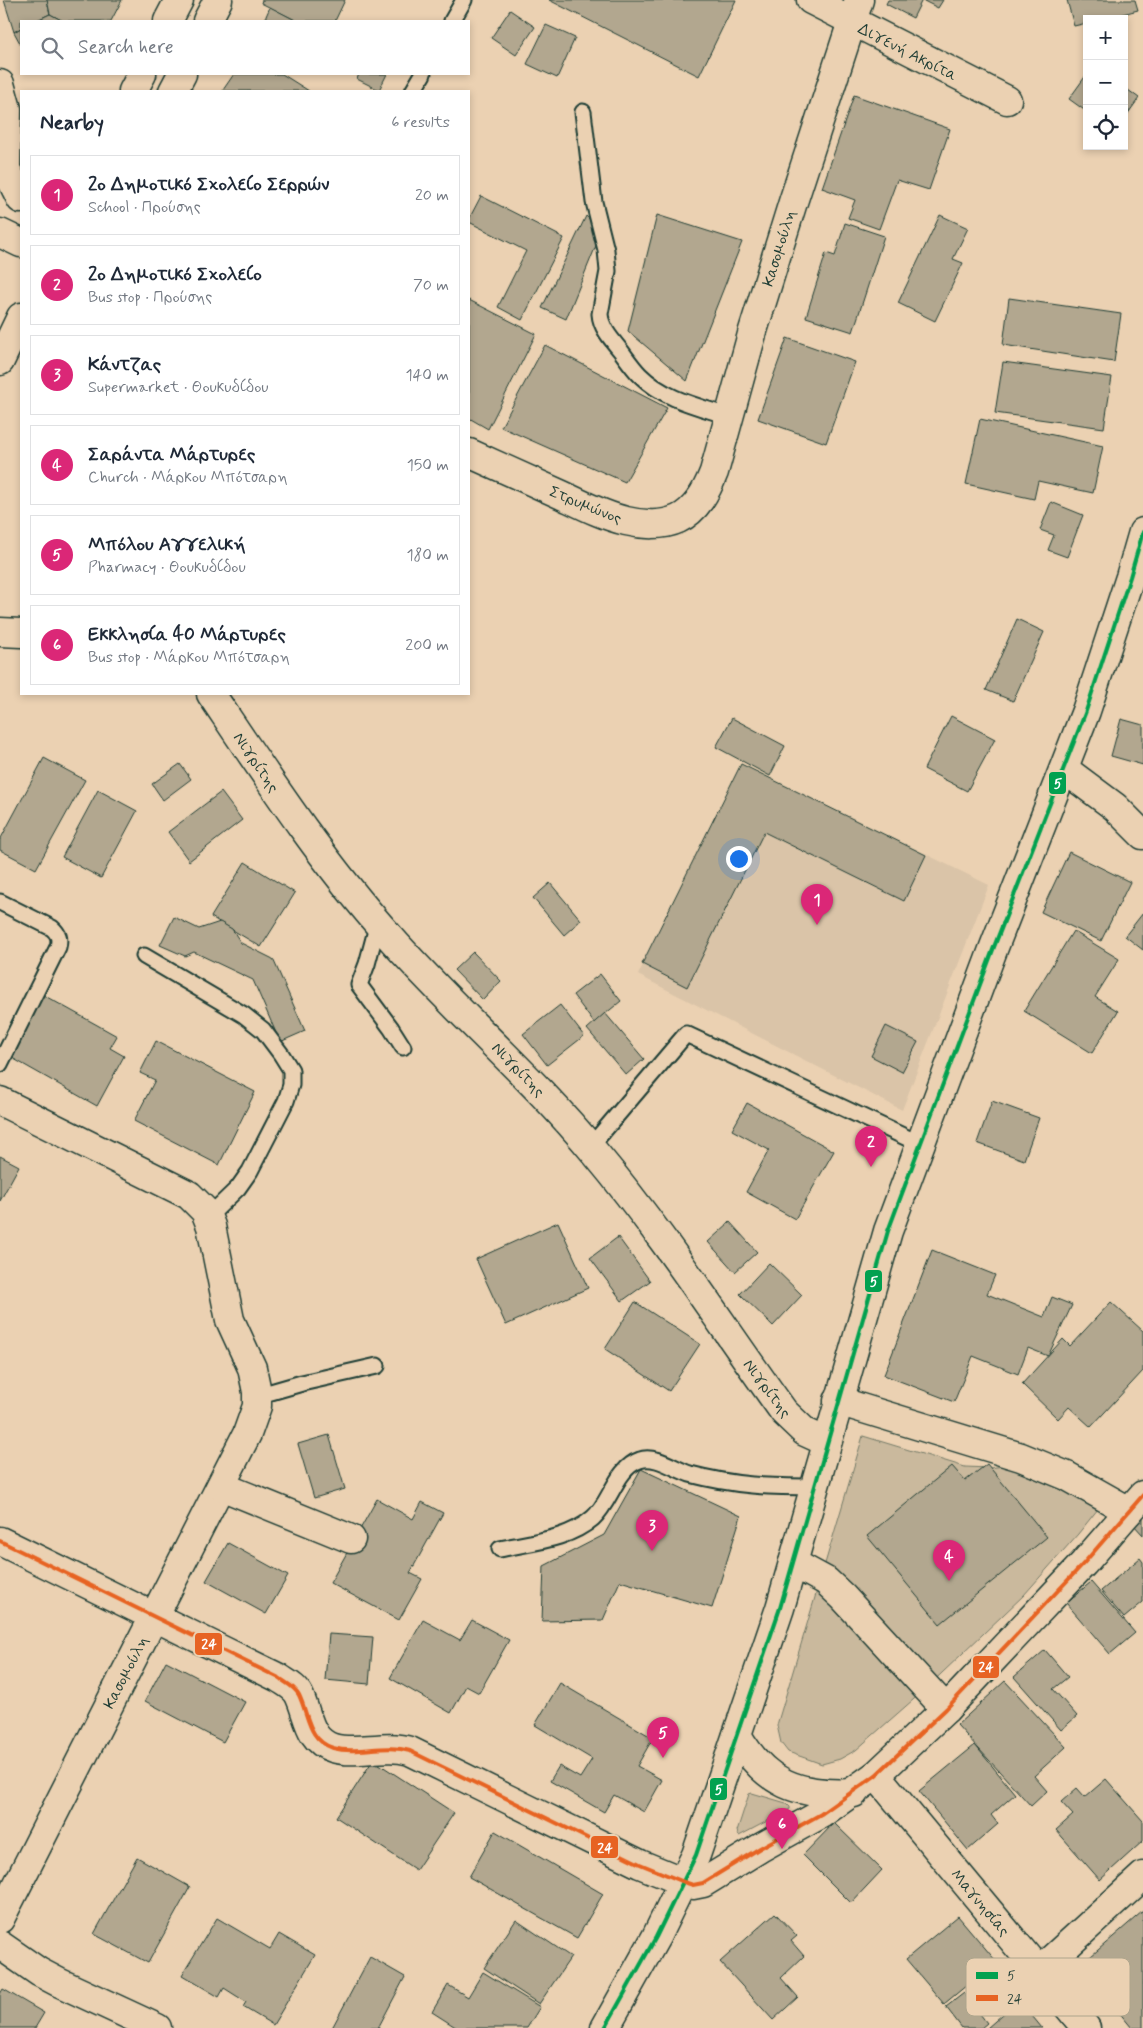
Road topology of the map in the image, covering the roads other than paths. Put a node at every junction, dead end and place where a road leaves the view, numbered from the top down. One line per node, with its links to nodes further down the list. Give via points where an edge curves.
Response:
1 (179, 0): 6 (street)
2 (218, 0): 7 (street)
3 (464, 0): 8 (lane)
4 (810, 0): 5 (street, Διγενή Ακρίτα)
5 (856, 11): 16 (street, Διγενή Ακρίτα); 24 (street, Κασομούλη)
6 (169, 20)
7 (208, 20)
8 (453, 20)
9 (141, 75): 13 (street)
10 (181, 75): 14 (street)
11 (422, 75): 15 (lane)
12 (0, 84): 18 (street, via 7,109)
13 (134, 90)
14 (174, 90)
15 (414, 90)
16 (1007, 100)
17 (583, 112): 24 (lane, via 594,202 606,250 608,270 600,314 605,330 640,375 659,390 679,401)
18 (3, 167): 19 (street)
19 (20, 197)
20 (0, 233): 21 (street)
21 (20, 243)
22 (20, 320): 23 (street)
23 (0, 361)
24 (728, 416): 26 (street, Κασομούλη, via 714,472)
25 (470, 453): 26 (street, Στρυμώνος, via 594,510 626,521 671,522 687,514)
26 (702, 498)
27 (1143, 532): 31 (street, via 1104,659)
28 (0, 632): 29 (street)
29 (20, 633)
30 (212, 695): 34 (street, Νιγρίτης, via 322,854)
31 (1064, 769): 32 (street, via 1114,807); 39 (street)
32 (1143, 835)
33 (0, 902): 37 (lane, via 52,928 59,940)
34 (378, 923): 36 (lane, via 359,985); 40 (street, Νιγρίτης)
35 (144, 956): 41 (lane, via 244,1015 263,1030 291,1070 286,1101 250,1171 238,1188)
36 (403, 1046)
37 (0, 1064)
38 (0, 1101): 41 (street, via 189,1195)
39 (920, 1144): 40 (lane, via 686,1034); 44 (street, via 888,1231)
40 (590, 1147): 45 (street, Νιγρίτης, via 629,1194 784,1412 805,1432)
41 (208, 1217): 43 (street, via 230,1320 252,1368)
42 (377, 1366): 43 (lane)
43 (257, 1396): 46 (street, Κασομούλη, via 253,1420)
44 (838, 1401): 45 (street); 48 (street, via 1021,1457)
45 (827, 1442): 47 (street)
46 (221, 1486): 49 (street); 53 (street, Κασομούλη)
47 (815, 1487): 51 (lane, via 731,1484 645,1459 630,1465 594,1517 574,1532); 52 (street)
48 (1136, 1503): 54 (street)
49 (351, 1539)
50 (0, 1541): 53 (street)
51 (500, 1549)
52 (793, 1563): 54 (street, via 826,1581 844,1597); 55 (street)
53 (152, 1617): 59 (street, via 292,1687 298,1694 310,1727 322,1743 346,1751 383,1747 410,1750 640,1864); 60 (street, Κασομούλη)
54 (946, 1709): 56 (street)
55 (737, 1735): 57 (street, via 760,1767 778,1780 797,1788); 59 (street)
56 (876, 1775): 57 (street); 62 (street, Μαγνησίας)
57 (854, 1793): 59 (street, via 703,1883)
58 (1143, 1876): 63 (street)
59 (684, 1882): 66 (street)
60 (0, 1919)
61 (0, 1945): 65 (street, via 45,1975)
62 (1027, 1958)
63 (1054, 1958)
64 (1076, 2016): 67 (street, Μαγνησίας)
65 (157, 2028)
66 (605, 2028)
67 (1086, 2028)

